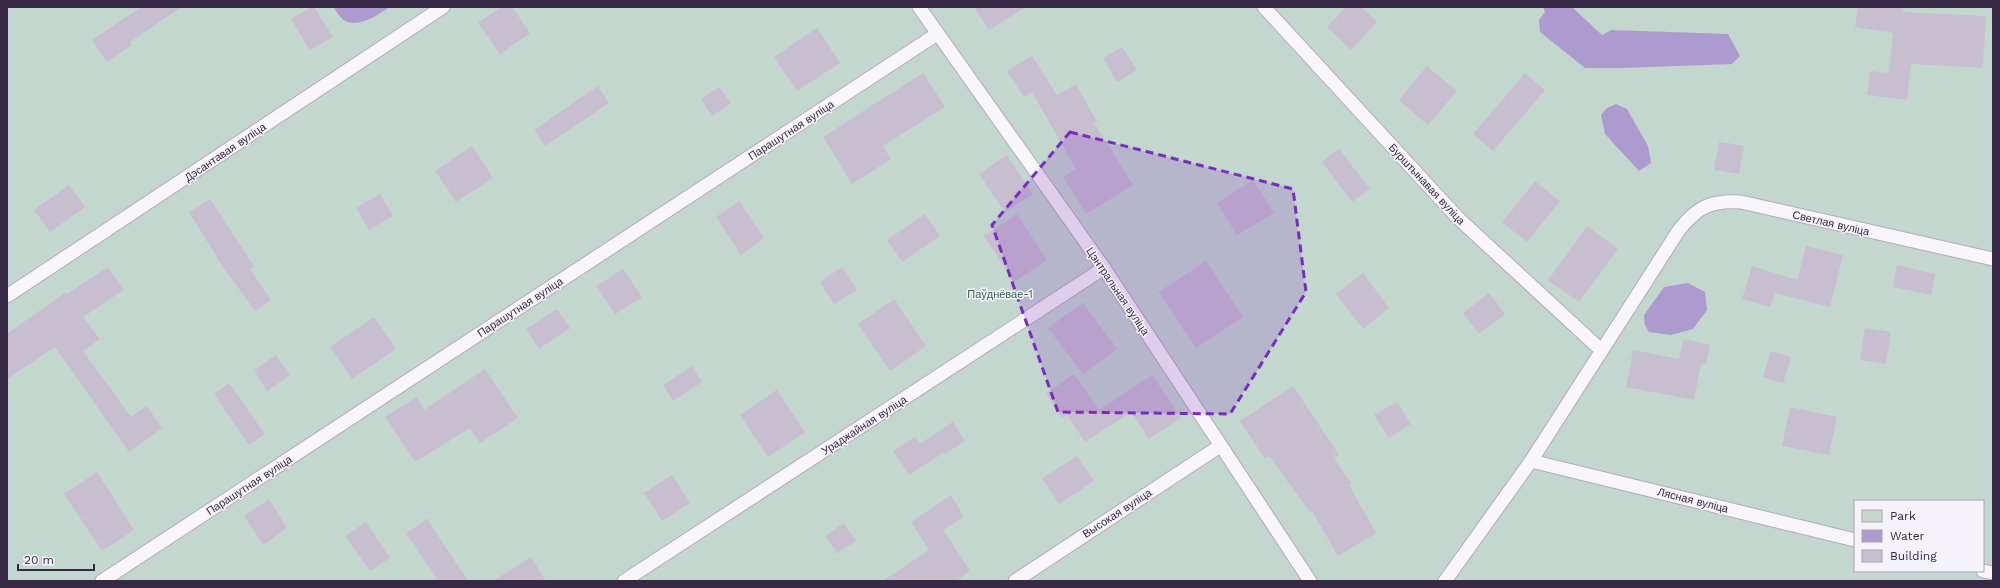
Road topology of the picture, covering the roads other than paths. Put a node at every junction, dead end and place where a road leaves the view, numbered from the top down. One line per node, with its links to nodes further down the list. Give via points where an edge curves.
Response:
1 (443, 7): 7 (lane, Дэсантавая вуліца)
2 (919, 7): 4 (lane, Цэнтральная вуліца)
3 (1264, 7): 8 (lane, Бурштынавая вуліца, via 1458,218)
4 (937, 34): 6 (lane, Цэнтральная вуліца); 12 (lane, Парашутная вуліца)
5 (1993, 259): 8 (lane, Светлая вуліца, via 1741,202 1715,202 1694,213 1679,230)
6 (1104, 268): 9 (lane, Цэнтральная вуліца); 13 (lane, Ураджайная вуліца)
7 (7, 296)
8 (1601, 350): 10 (lane, Светлая вуліца)
9 (1220, 446): 14 (lane, Высокая вуліца); 15 (lane, Цэнтральная вуліца)
10 (1531, 461): 11 (lane, Лясная вуліца); 16 (lane, Светлая вуліца)
11 (1854, 540)
12 (102, 581)
13 (624, 581)
14 (1015, 581)
15 (1310, 581)
16 (1445, 581)

